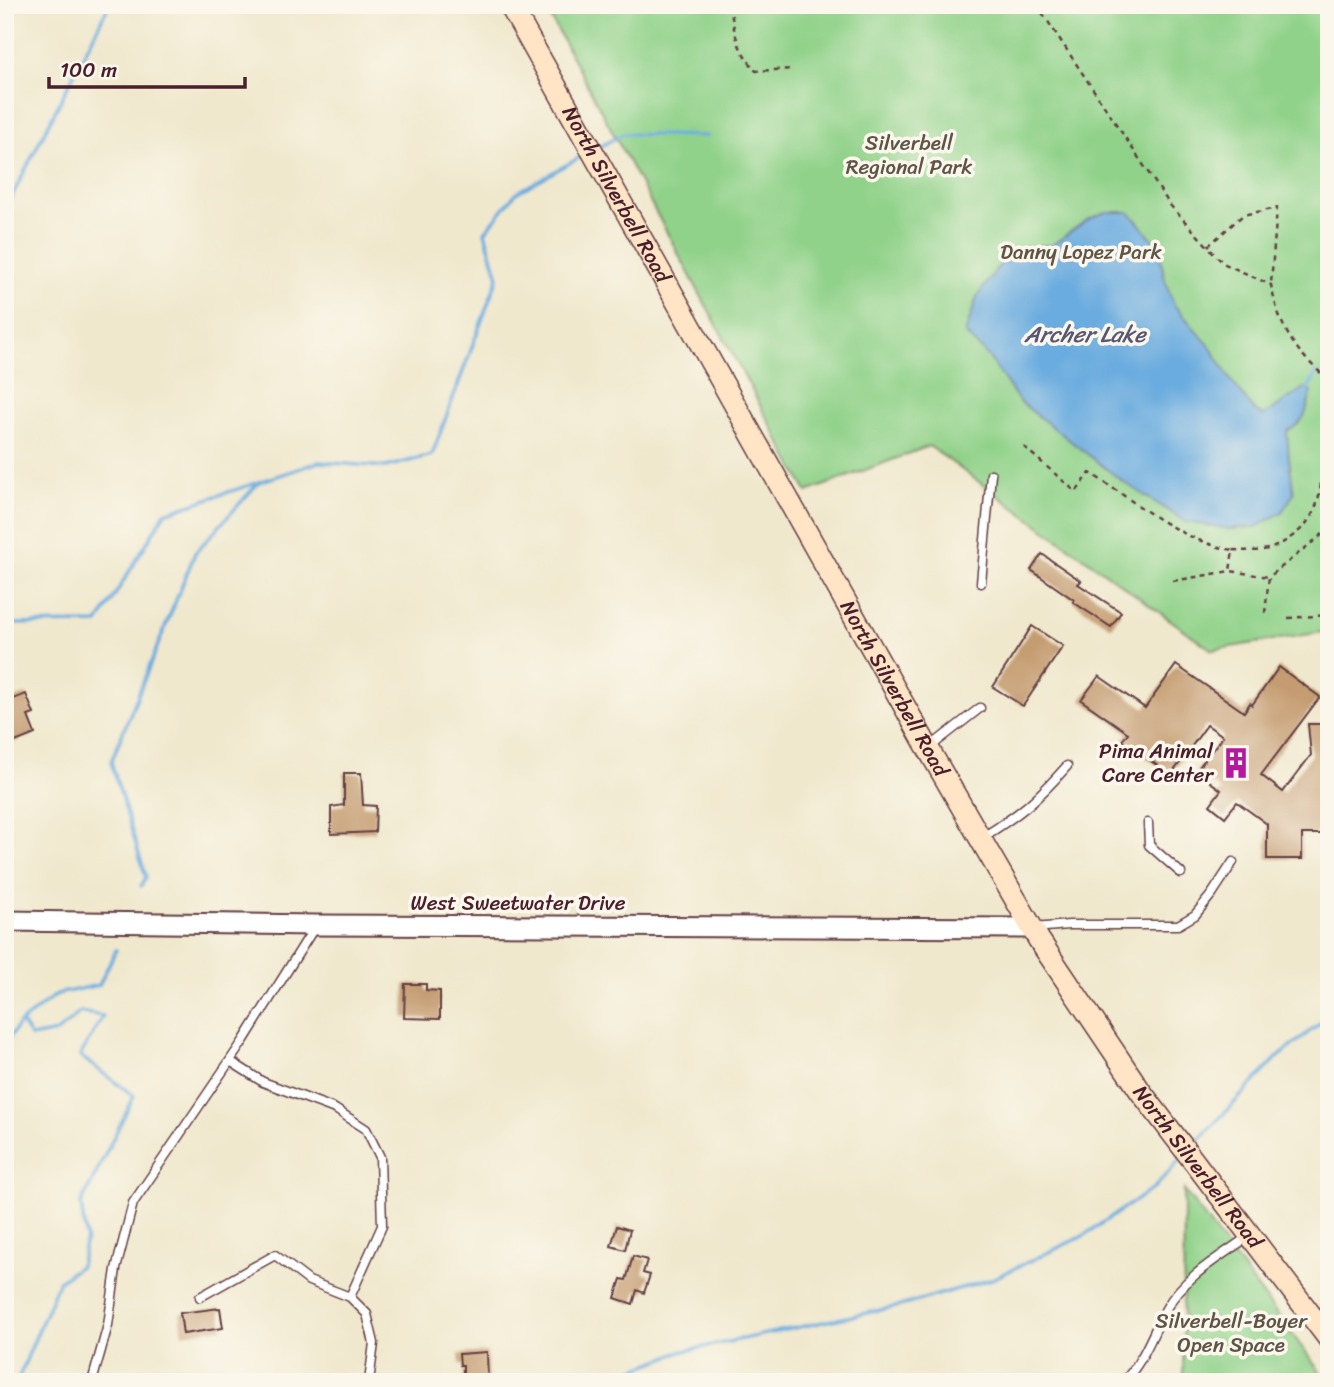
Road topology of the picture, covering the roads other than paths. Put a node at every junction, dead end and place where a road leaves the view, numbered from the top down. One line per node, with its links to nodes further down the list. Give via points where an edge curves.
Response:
1 (510, 5): 5 (main road, North Silverbell Road)
2 (991, 474): 3 (lane)
3 (981, 583)
4 (980, 708): 5 (lane)
5 (928, 748): 8 (main road, North Silverbell Road)
6 (1067, 766): 8 (lane, via 1021,813)
7 (1148, 823): 10 (lane, via 1149,845)
8 (980, 839): 13 (main road, North Silverbell Road)
9 (1233, 862): 13 (lane, via 1195,915 1178,925)
10 (1181, 873)
11 (5, 921): 12 (street, West Sweetwater Drive)
12 (316, 925): 13 (street, West Sweetwater Drive); 14 (lane)
13 (1031, 928): 15 (main road, North Silverbell Road, via 1141,1092)
14 (230, 1061): 17 (lane, via 263,1082 335,1110 366,1129 380,1157 382,1226); 19 (lane, via 132,1203)
15 (1249, 1236): 18 (main road, North Silverbell Road); 21 (lane, via 1178,1291 1143,1358)
16 (200, 1297): 17 (lane, via 275,1255 309,1281)
17 (350, 1297): 20 (lane, via 367,1314 374,1343)
18 (1329, 1339)
19 (92, 1382)
20 (369, 1382)
21 (1123, 1382)

